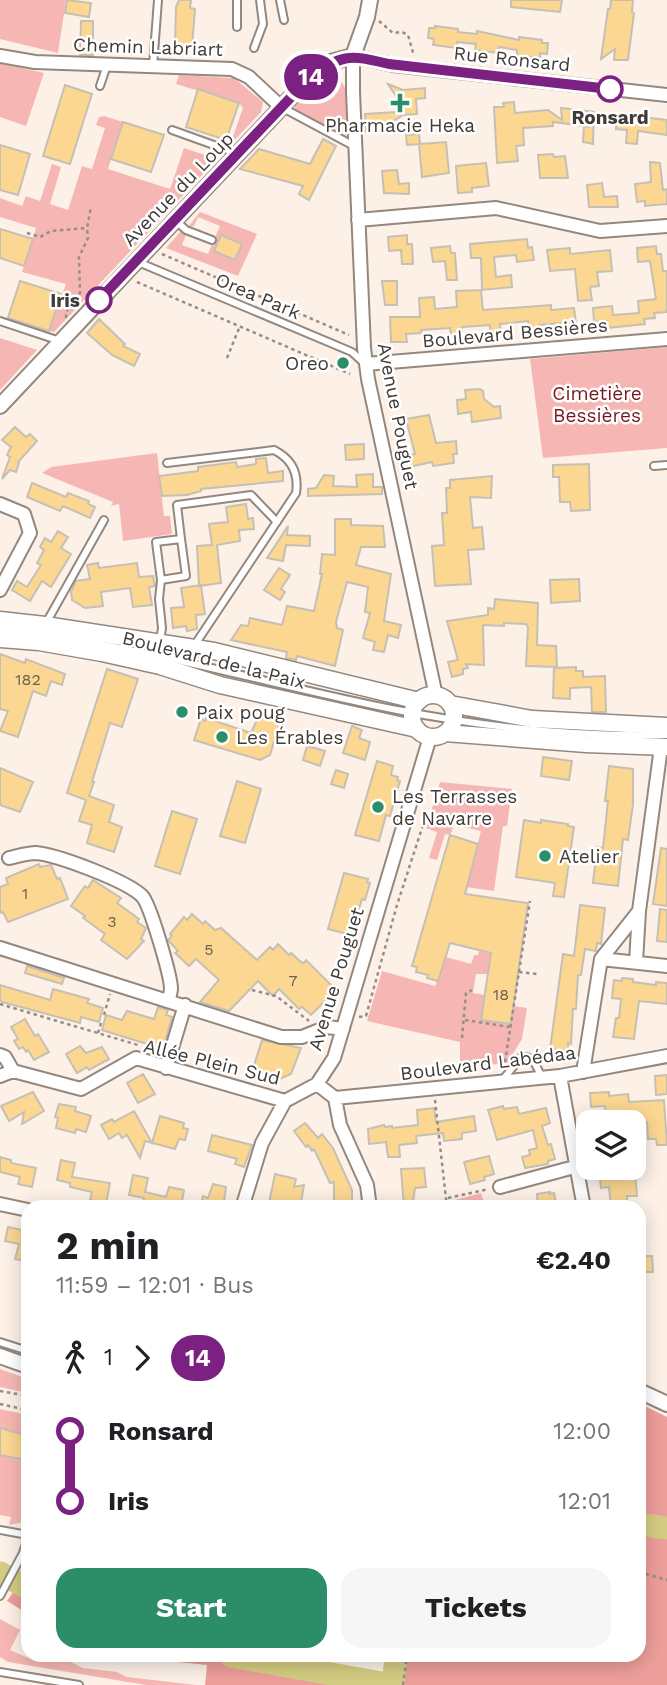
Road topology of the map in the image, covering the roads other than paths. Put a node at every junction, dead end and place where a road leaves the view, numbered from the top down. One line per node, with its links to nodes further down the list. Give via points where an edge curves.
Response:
1 (158, 0): 12 (lane)
2 (237, 0): 7 (lane)
3 (260, 0): 8 (lane, via 263,24)
4 (280, 0): 6 (lane)
5 (370, 0): 10 (street)
6 (284, 20)
7 (237, 27)
8 (254, 48)
9 (0, 56): 11 (street, Chemin Labriart)
10 (353, 56): 14 (street, Rue Ronsard, via 389,64); 15 (street, Avenue du Loup, via 331,62); 17 (street, Avenue Pouguet)
11 (107, 65): 12 (street, Chemin Labriart); 13 (lane)
12 (153, 66): 15 (street, Chemin Labriart, via 232,69)
13 (100, 86)
14 (667, 95)
15 (281, 107): 17 (lane); 18 (street, Avenue du Loup)
16 (172, 130): 18 (lane)
17 (355, 146): 19 (street, Avenue Pouguet)
18 (238, 154): 20 (street, Avenue du Loup)
19 (358, 219): 21 (street, via 496,208 600,230); 27 (street, Avenue Pouguet)
20 (175, 220): 22 (lane, via 186,230); 23 (street, Avenue du Loup)
21 (667, 226)
22 (212, 240)
23 (136, 261): 26 (street, Avenue du Loup); 27 (lane, Orea Park, via 352,352)
24 (0, 321): 26 (lane)
25 (667, 340): 27 (street, Boulevard Bessières)
26 (60, 341): 28 (street, Avenue du Loup)
27 (366, 364): 45 (street, Avenue Pouguet)
28 (0, 406)
29 (167, 463): 34 (lane, via 274,450 286,456 298,479 296,493)
30 (667, 465): 31 (lane)
31 (654, 466)
32 (0, 504): 37 (street, via 24,514 30,534)
33 (104, 520): 40 (lane)
34 (277, 522): 35 (lane, via 251,495 177,505); 43 (lane)
35 (181, 539): 36 (lane, via 186,576); 36 (lane, via 156,542)
36 (161, 580): 42 (lane)
37 (0, 590)
38 (0, 620): 40 (main road, Boulevard de la Paix)
39 (0, 629): 40 (lane)
40 (40, 629): 41 (lane); 42 (main road, Boulevard de la Paix); 44 (lane)
41 (0, 637): 45 (main road, Boulevard de la Paix, via 102,653 220,685)
42 (159, 643): 43 (main road, Boulevard de la Paix)
43 (194, 648): 44 (main road, Boulevard de la Paix)
44 (415, 707): 45 (lane); 45 (main road, via 413,722); 45 (main road, via 427,696)
45 (438, 720): 46 (main road, Boulevard de la Paix); 47 (main road, Boulevard de la Paix, via 586,744); 56 (street, Avenue Pouguet)
46 (667, 726)
47 (665, 743): 49 (street)
48 (9, 858): 54 (street, via 36,853 65,861 113,879 144,897 169,978)
49 (639, 911): 51 (street); 52 (street)
50 (0, 948): 54 (street)
51 (601, 958): 52 (street); 60 (street)
52 (636, 962): 53 (street)
53 (667, 966)
54 (169, 1000): 55 (street)
55 (185, 1005): 56 (street, via 281,1037 302,1037); 59 (street)
56 (344, 1025): 65 (street, Avenue Pouguet, via 334,1058)
57 (0, 1055): 61 (street, Allée Plein Sud, via 5,1057)
58 (667, 1056): 60 (street, Boulevard Labédaa)
59 (166, 1068): 61 (street, Allée Plein Sud, via 136,1058 81,1089); 67 (street, Allée Plein Sud)
60 (583, 1072): 62 (street, Boulevard Labédaa)
61 (6, 1073)
62 (560, 1076): 63 (street, Boulevard Labédaa); 68 (street)
63 (542, 1078): 64 (street, Boulevard Labédaa); 64 (lane, via 526,1056)
64 (501, 1082): 66 (street, Boulevard Labédaa)
65 (317, 1084): 66 (street); 67 (street)
66 (335, 1098): 73 (street, via 340,1125 367,1185)
67 (285, 1101): 72 (street, via 262,1143)
68 (576, 1156)
69 (576, 1167): 71 (street)
70 (580, 1180): 74 (street)
71 (500, 1187)
72 (244, 1200)
73 (369, 1200)
74 (583, 1200)
75 (0, 1205): 76 (street)
76 (21, 1209)
77 (0, 1342): 78 (lane)
78 (21, 1349)
79 (0, 1356): 80 (street)
80 (21, 1364)
81 (646, 1394): 82 (street)
82 (667, 1404)
83 (0, 1530): 84 (lane)
84 (21, 1534)
85 (21, 1559): 86 (lane)
86 (2, 1593)
87 (0, 1672): 88 (lane)
88 (79, 1685)

